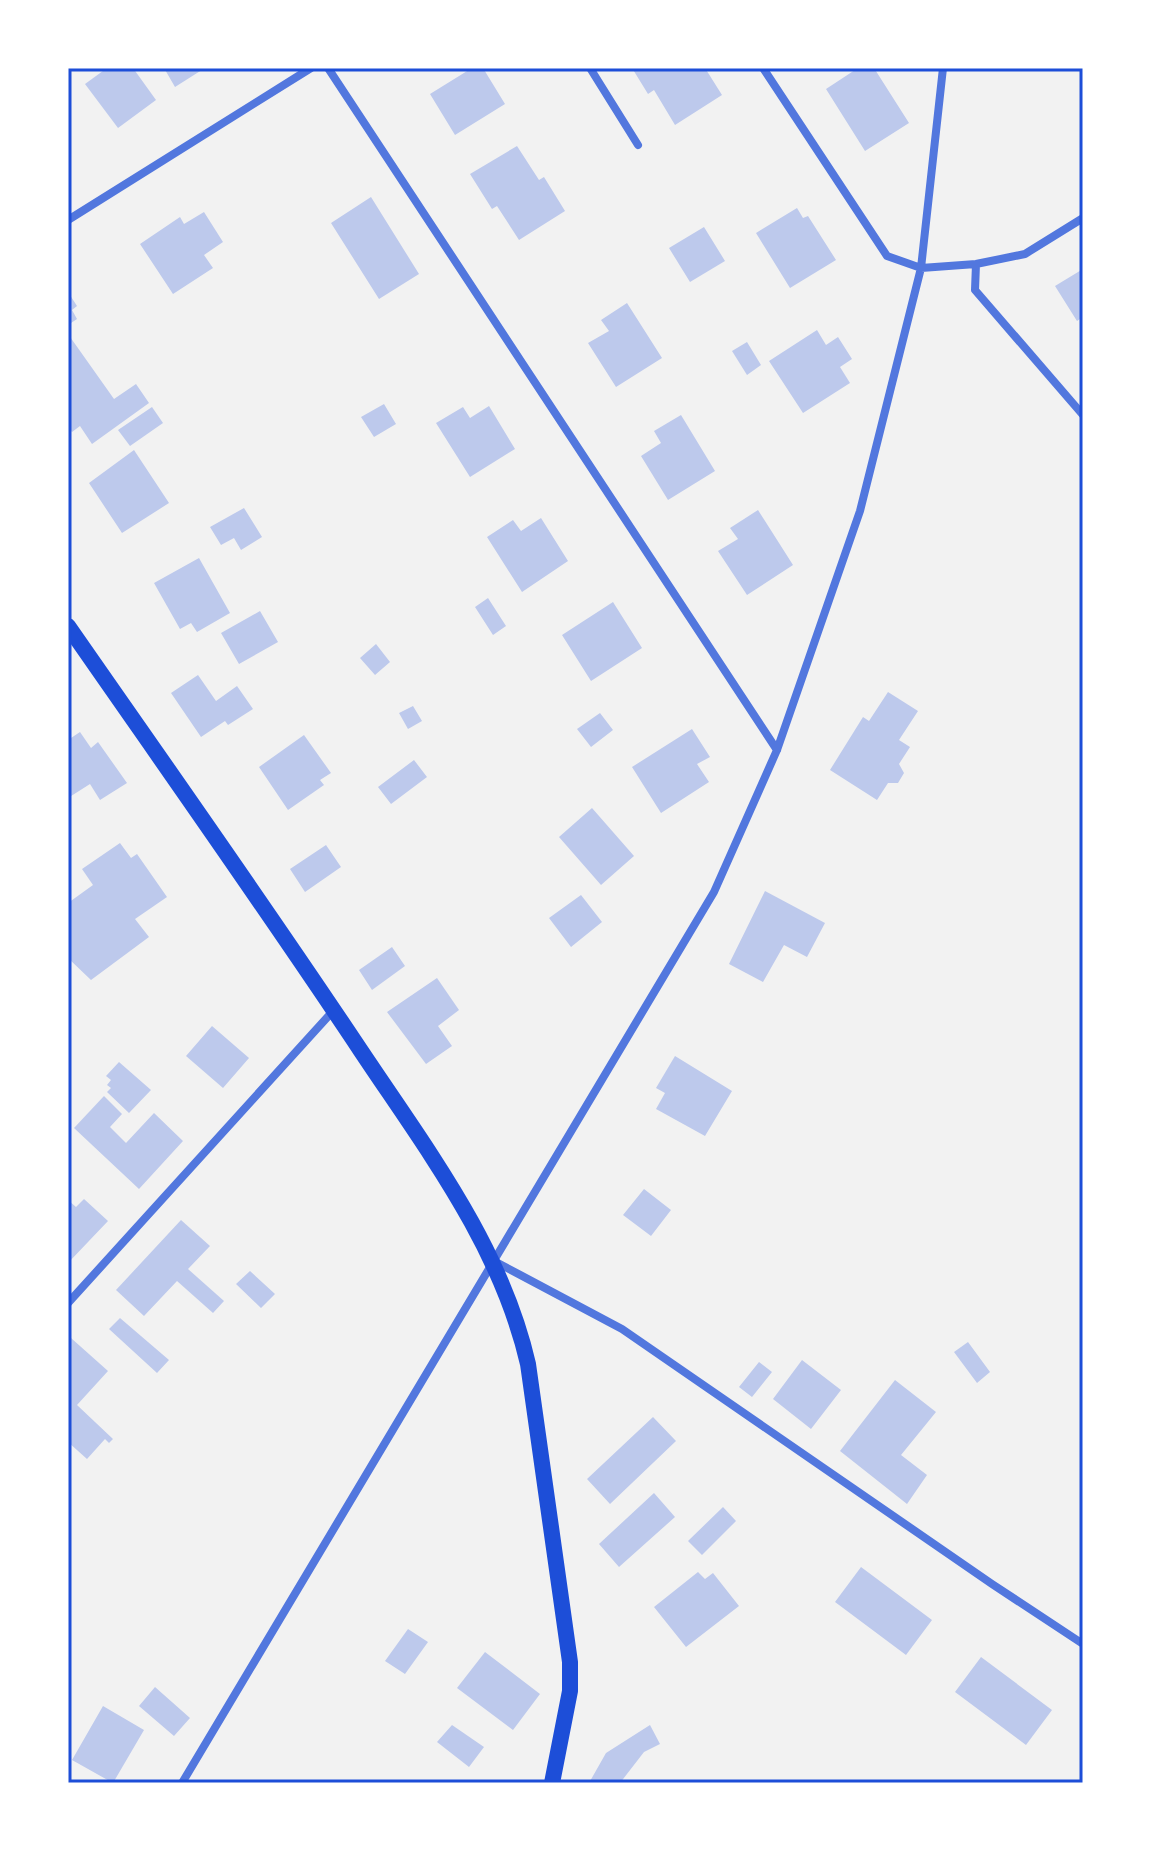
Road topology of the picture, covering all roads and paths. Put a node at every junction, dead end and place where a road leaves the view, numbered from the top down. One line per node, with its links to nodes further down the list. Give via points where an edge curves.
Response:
1 (311, 68): 8 (street)
2 (328, 68): 13 (street)
3 (590, 68): 6 (street)
4 (763, 68): 10 (street, via 887,256)
5 (943, 68): 10 (street)
6 (638, 145)
7 (1083, 218): 9 (street, via 1025,254)
8 (68, 220)
9 (976, 264): 10 (street); 11 (street, via 975,290)
10 (921, 268): 13 (street, via 860,511)
11 (1083, 415)
12 (68, 626): 14 (main road)
13 (777, 750): 15 (street, via 714,892)
14 (334, 1010): 15 (main road, via 462,1203); 16 (street)
15 (493, 1261): 17 (street, via 622,1329); 18 (street); 19 (main road, via 528,1364 570,1662 570,1691)
16 (68, 1303)
17 (1083, 1644)
18 (182, 1783)
19 (552, 1783)

